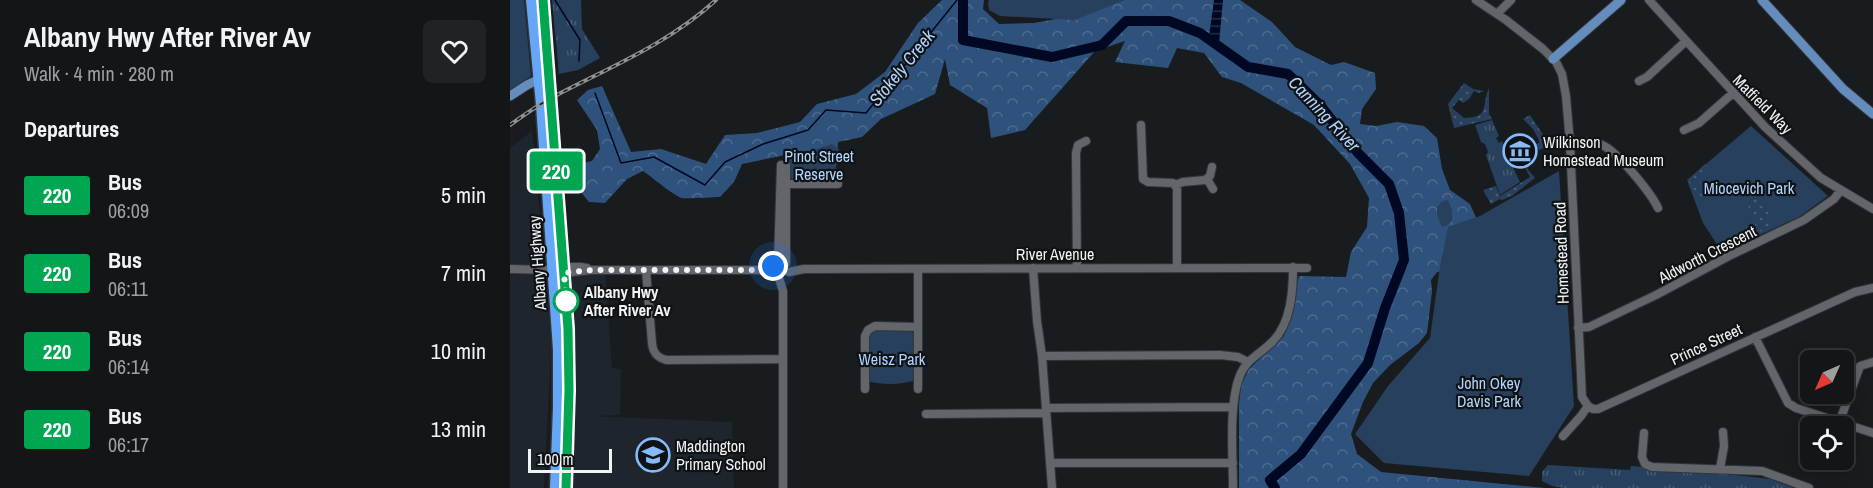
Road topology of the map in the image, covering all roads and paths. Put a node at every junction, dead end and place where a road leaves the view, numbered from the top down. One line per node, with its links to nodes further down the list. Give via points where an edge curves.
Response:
1 (531, 0): 11 (highway, Albany Highway)
2 (543, 0): 11 (highway, Albany Highway)
3 (1476, 0): 8 (street)
4 (1511, 0): 8 (street)
5 (1621, 0): 10 (main road)
6 (1649, 0): 9 (street, Matfield Way)
7 (1762, 0): 15 (main road, via 1843,89)
8 (1497, 14): 10 (street)
9 (1686, 41): 12 (street); 13 (street, Matfield Way)
10 (1557, 59): 20 (street, Homestead Road, via 1568,82)
11 (544, 77): 14 (main road); 18 (highway, Albany Highway)
12 (1639, 81)
13 (1733, 93): 17 (street, via 1699,123); 28 (street, Matfield Way, via 1821,178)
14 (510, 96)
15 (1873, 114)
16 (1142, 125): 26 (street, via 1143,179)
17 (1684, 130)
18 (548, 134): 37 (highway, Albany Highway); 40 (highway, Albany Highway)
19 (1086, 141): 35 (street, via 1078,145 1076,153)
20 (1570, 143): 29 (street, via 1593,142 1609,148); 44 (street, Homestead Road)
21 (784, 165): 24 (street)
22 (1212, 167): 23 (street)
23 (1207, 178): 26 (street); 27 (street)
24 (783, 184): 25 (street); 38 (street)
25 (838, 184)
26 (1175, 185): 31 (street)
27 (1213, 189)
28 (1841, 190): 30 (street, Matfield Way); 44 (street, Aldworth Crescent, via 1804,220 1656,295 1589,327)
29 (1658, 208)
30 (1873, 209)
31 (1177, 267): 32 (street, River Avenue); 35 (street, River Avenue)
32 (1293, 267): 36 (street, River Avenue); 49 (street, via 1292,294 1282,329)
33 (510, 268): 40 (street)
34 (1033, 268): 35 (street, River Avenue); 39 (street, River Avenue); 46 (street)
35 (1077, 268)
36 (1307, 268)
37 (564, 269): 40 (street); 41 (street); 52 (highway, Albany Highway, via 568,329)
38 (783, 269): 39 (street, River Avenue); 41 (street); 47 (street)
39 (918, 269): 43 (street)
40 (552, 270): 52 (highway, Albany Highway)
41 (646, 270): 47 (street, via 652,343 658,357)
42 (1873, 288): 45 (street, Prince Street, via 1855,292)
43 (918, 327): 50 (street, via 875,326 868,330); 51 (street)
44 (1578, 328): 53 (street, Homestead Road, via 1582,397)
45 (1755, 337): 53 (street, Prince Street, via 1598,409); 57 (street, via 1788,403)
46 (1042, 357): 49 (street, via 1221,355); 55 (street)
47 (783, 359): 69 (street)
48 (1873, 362): 58 (street, via 1860,366)
49 (1246, 365): 54 (street)
50 (865, 389)
51 (918, 389)
52 (563, 402): 67 (highway, Albany Highway); 68 (highway, Albany Highway)
53 (1588, 406): 63 (street)
54 (1233, 407): 55 (street); 65 (street)
55 (1046, 410): 56 (street); 64 (street)
56 (926, 414)
57 (1819, 416)
58 (1842, 416)
59 (1854, 427): 62 (street)
60 (1723, 432): 66 (street)
61 (1644, 433): 66 (street, via 1645,464)
62 (1873, 433)
63 (1563, 436)
64 (1050, 463): 65 (street); 70 (street)
65 (1233, 463): 71 (street)
66 (1720, 469): 72 (street, via 1762,471)
67 (555, 488)
68 (566, 488)
69 (783, 488)
70 (1052, 488)
71 (1233, 488)
72 (1809, 488)

